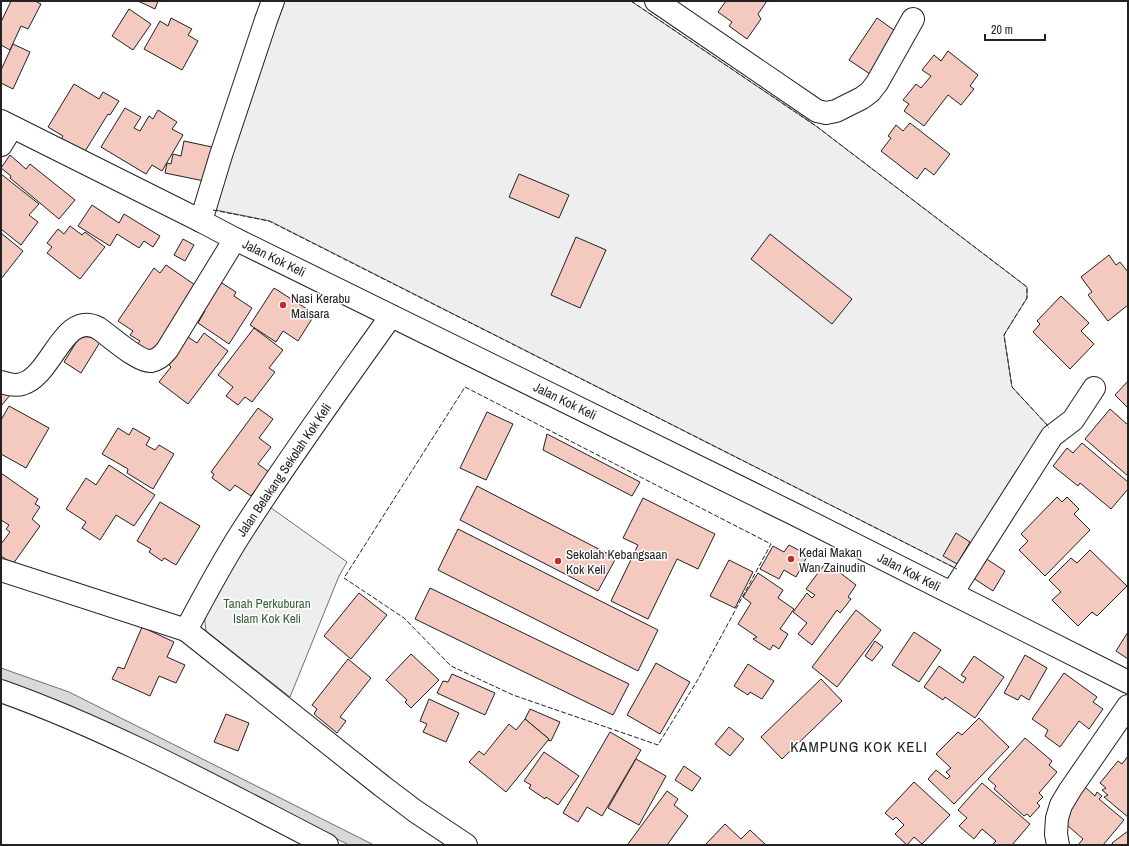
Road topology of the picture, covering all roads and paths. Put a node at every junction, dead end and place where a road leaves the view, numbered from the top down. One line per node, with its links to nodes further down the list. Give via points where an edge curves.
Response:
1 (273, 1): 6 (street)
2 (656, 1): 3 (street, via 817,111 826,113 836,111 870,92)
3 (913, 19)
4 (7, 124): 5 (street); 6 (street, Jalan Kok Keli)
5 (1, 145)
6 (201, 221): 7 (street, Jalan Kok Keli)
7 (234, 239): 8 (street, Jalan Kok Keli); 9 (street, via 167,350 159,358 146,360 98,328 80,325 66,336 35,378 21,384)
8 (391, 316): 12 (street, Jalan Kok Keli); 13 (street, Jalan Belakang Sekolah Kok Keli, via 240,534)
9 (1, 382)
10 (1094, 388): 12 (street, via 1073,420 1052,436)
11 (1, 570): 13 (street)
12 (952, 593): 14 (street, Jalan Kok Keli)
13 (186, 630): 18 (street, via 382,786)
14 (1128, 682)
15 (1, 691): 17 (street, via 60,713 161,760)
16 (1128, 706): 19 (street, via 1061,805 1057,818)
17 (326, 845)
18 (466, 845)
19 (1058, 845)

